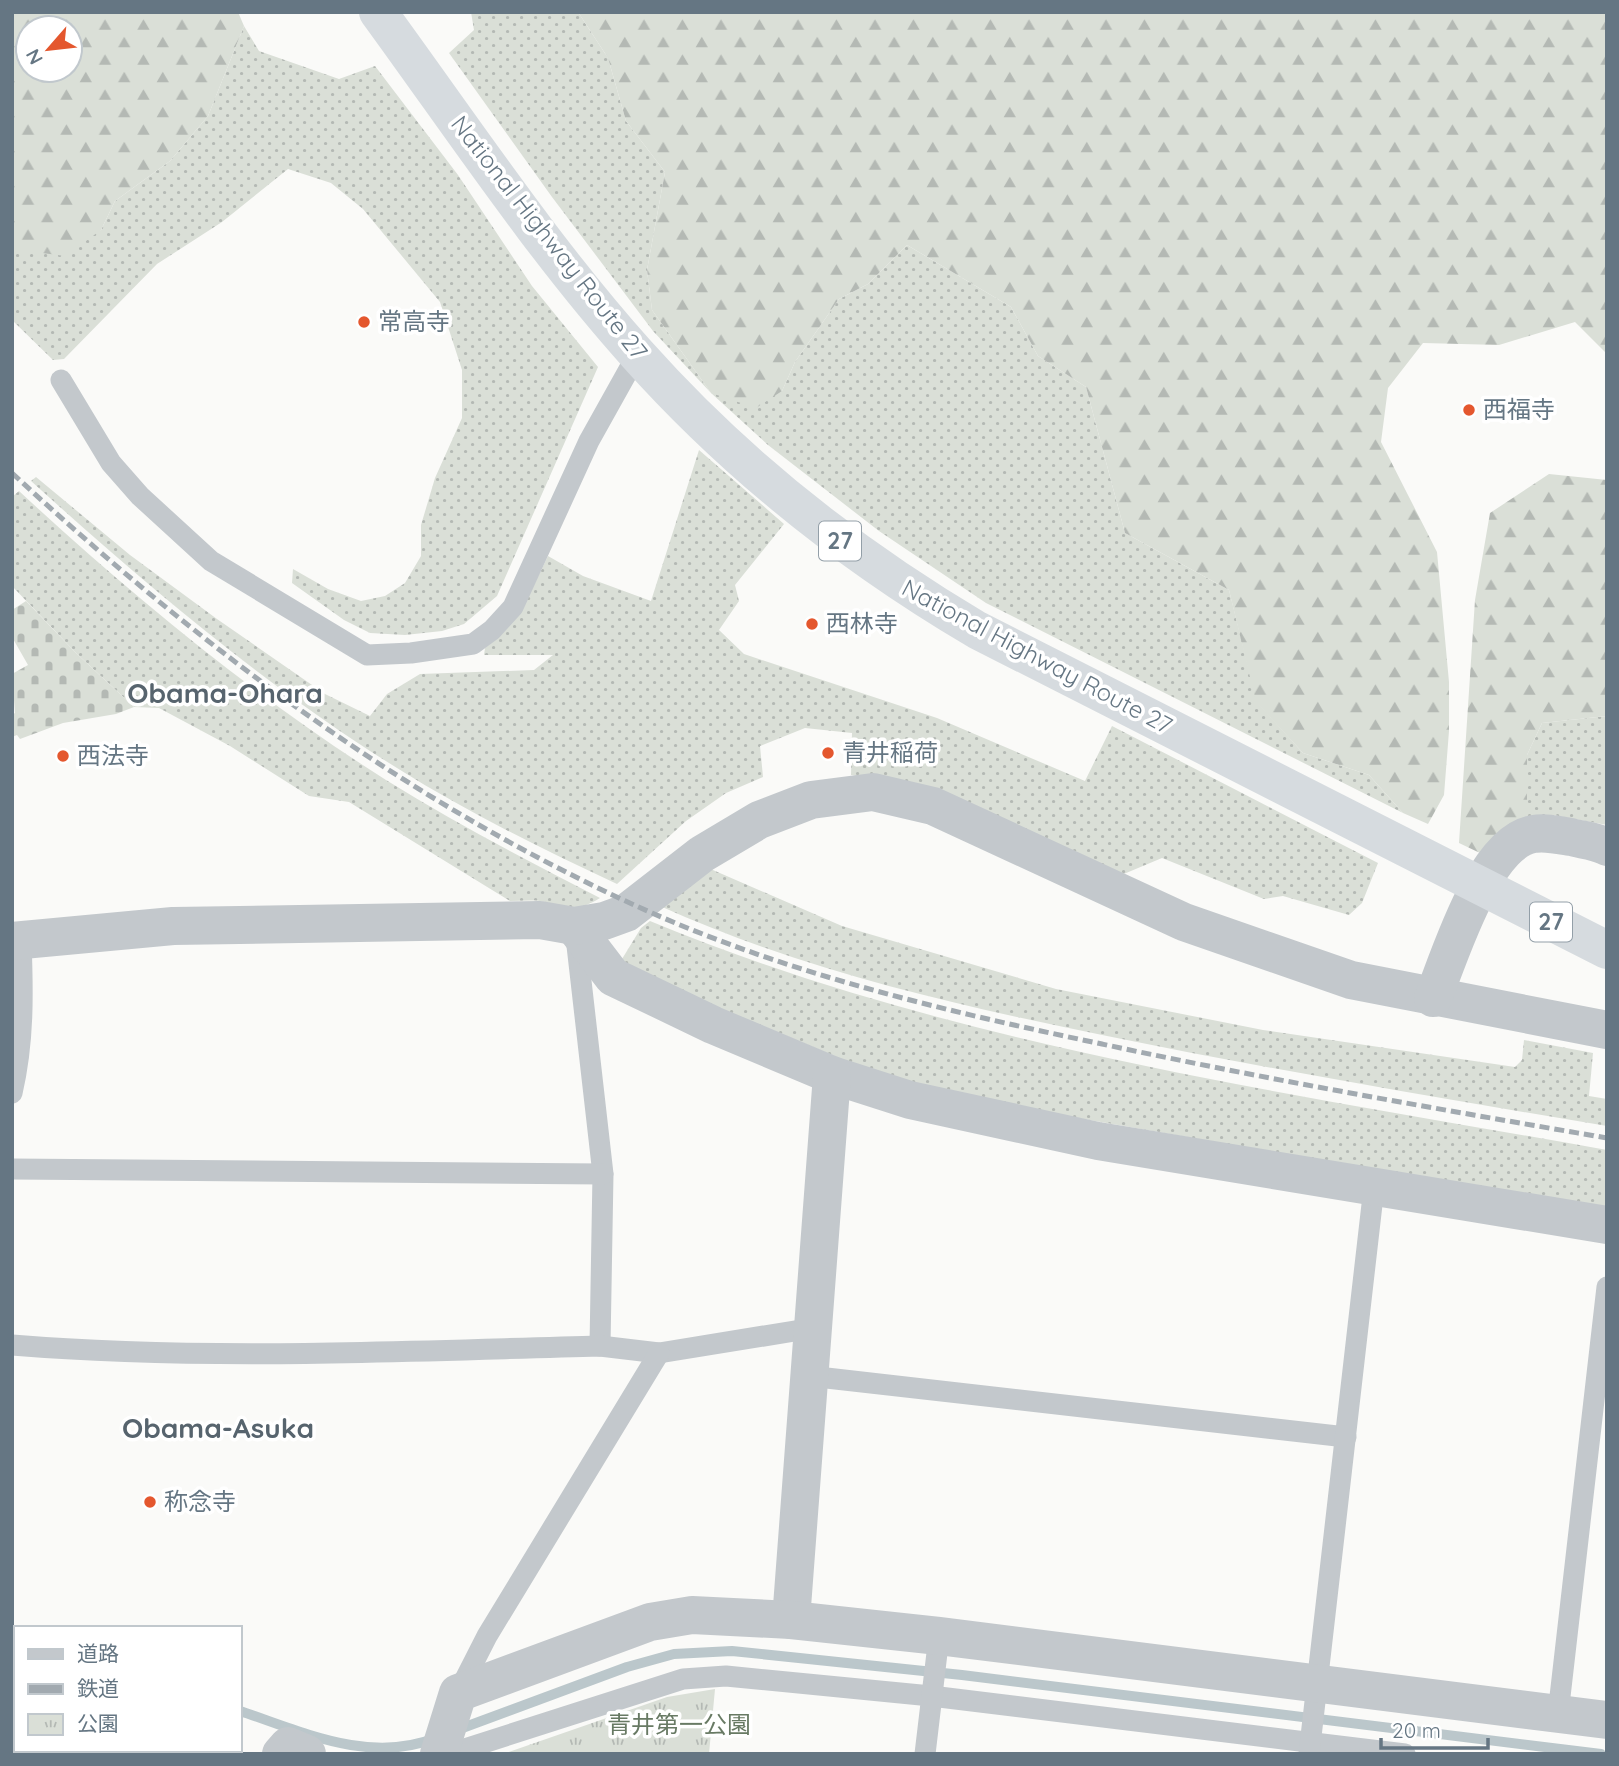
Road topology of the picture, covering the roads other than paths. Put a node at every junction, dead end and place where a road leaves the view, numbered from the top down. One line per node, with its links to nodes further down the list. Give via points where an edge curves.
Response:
1 (378, 12): 2 (highway, National Highway Route 27 / 27, via 553,251)
2 (637, 355): 3 (lane, via 589,441 513,607 473,645 411,653 367,654 211,561 158,514 111,463); 7 (highway, National Highway Route 27 / 27, via 747,465 832,536 920,596 989,636)
3 (61, 380)
4 (1607, 847): 8 (street, via 1545,834 1514,842 1495,860 1468,911)
5 (574, 926): 6 (street, via 540,920 173,926); 8 (street, via 625,913 702,854 759,820 811,800 873,792 933,806 1184,922 1350,979); 10 (street, via 613,977); 13 (lane)
6 (16, 941): 11 (lane, via 21,1047)
7 (1607, 950)
8 (1433, 998): 9 (street)
9 (1607, 1030)
10 (832, 1075): 14 (street, via 969,1115); 17 (street)
11 (12, 1093)
12 (12, 1169): 13 (lane)
13 (603, 1174): 19 (lane)
14 (1374, 1187): 15 (street); 22 (lane)
15 (1607, 1225)
16 (1607, 1287): 27 (lane)
17 (813, 1328): 20 (lane); 21 (street)
18 (12, 1345): 19 (lane, via 235,1355)
19 (600, 1346): 20 (lane)
20 (659, 1353): 29 (lane, via 487,1636)
21 (809, 1376): 22 (lane); 23 (street)
22 (1346, 1437): 26 (lane)
23 (791, 1620): 24 (street); 29 (street, via 692,1615 650,1622)
24 (938, 1645): 25 (lane); 26 (street)
25 (932, 1689): 29 (lane, via 726,1676 683,1679); 30 (lane); 33 (lane)
26 (1316, 1694): 27 (street); 30 (lane)
27 (1558, 1714): 28 (street)
28 (1607, 1720)
29 (448, 1733)
30 (1311, 1742): 34 (lane)
31 (281, 1754): 32 (street, via 288,1746)
32 (307, 1754)
33 (925, 1754)
34 (1405, 1754)

